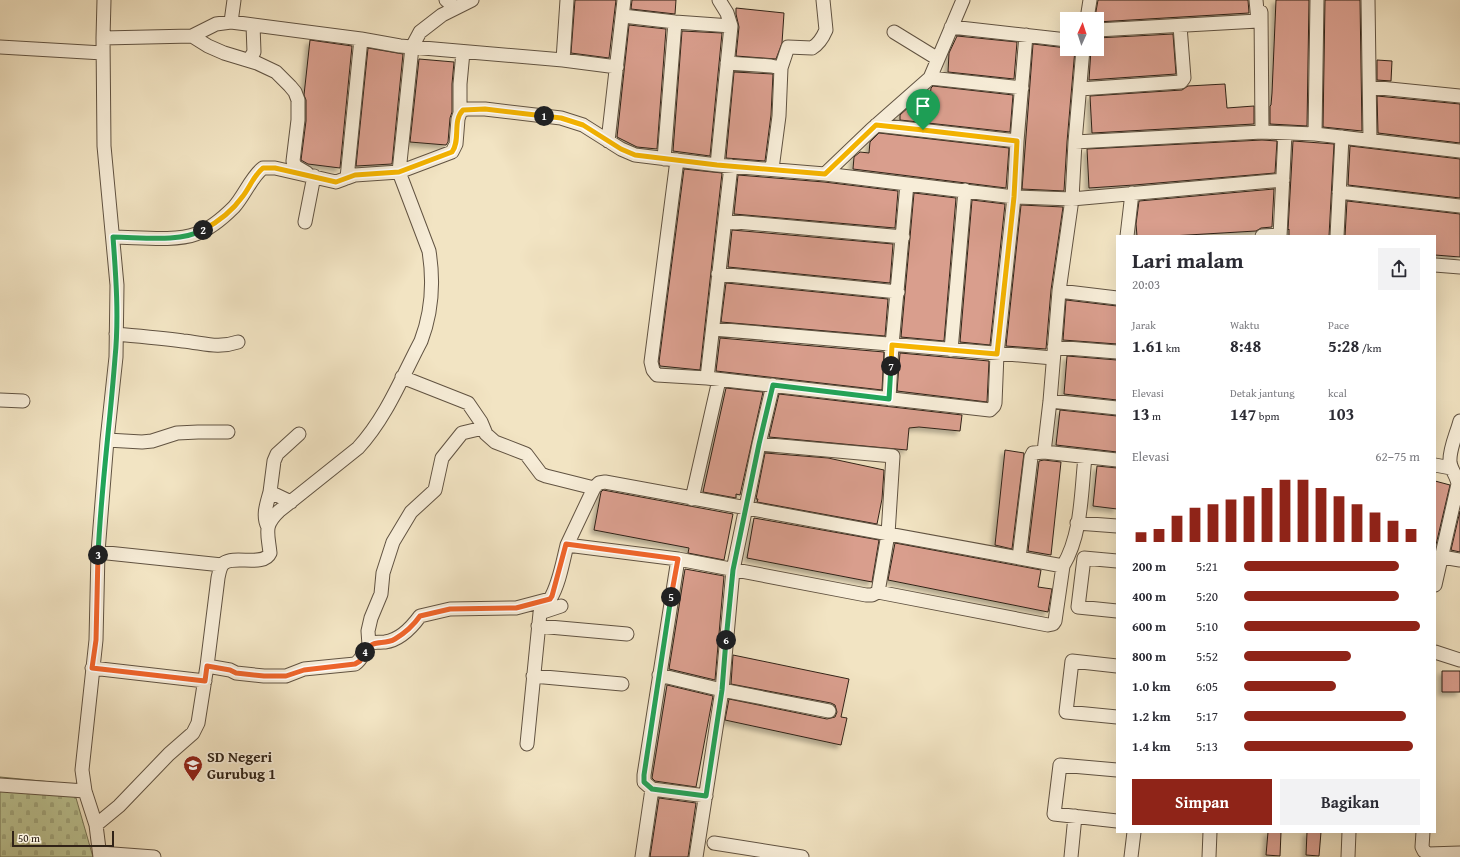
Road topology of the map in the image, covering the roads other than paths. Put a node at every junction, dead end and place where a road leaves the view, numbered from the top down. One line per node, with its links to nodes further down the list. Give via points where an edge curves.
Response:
1 (104, 0): 27 (street)
2 (234, 0): 17 (street)
3 (472, 0): 14 (street)
4 (566, 0): 37 (street)
5 (624, 0): 16 (street)
6 (719, 0): 20 (street, via 728,13)
7 (823, 0): 40 (street, via 826,30 824,35 812,48 788,47)
8 (963, 0): 22 (street)
9 (1090, 0): 15 (street)
10 (1256, 0): 21 (street, via 1258,21)
11 (1261, 0): 48 (street)
12 (1316, 0): 50 (street)
13 (1368, 0): 42 (street)
14 (451, 4): 31 (street, via 442,15 420,32)
15 (1088, 12)
16 (623, 16): 18 (street); 39 (street)
17 (231, 22): 19 (street); 26 (street, via 216,24)
18 (675, 22): 20 (street); 57 (street)
19 (253, 24): 28 (street); 36 (street, via 254,52)
20 (731, 26): 38 (street)
21 (1180, 26): 23 (street); 44 (street, via 1184,78 1181,82)
22 (951, 27): 25 (street); 35 (street)
23 (1104, 30)
24 (894, 32): 35 (street)
25 (1026, 35): 29 (street); 43 (street)
26 (192, 36): 27 (street); 36 (street, via 224,53)
27 (102, 38): 33 (street)
28 (362, 39): 31 (street); 65 (street)
29 (1060, 39)
30 (0, 47): 33 (street)
31 (412, 47): 32 (street); 62 (street)
32 (463, 52): 37 (street); 46 (street)
33 (103, 53): 79 (street, via 104,146)
34 (1082, 56): 44 (street)
35 (938, 59): 41 (street)
36 (249, 60): 64 (street, via 276,72 295,92 298,100 294,164)
37 (563, 60): 39 (street)
38 (727, 63): 40 (street); 59 (street)
39 (617, 67): 53 (street)
40 (781, 68): 61 (street, via 779,116)
41 (930, 78): 43 (street); 47 (street)
42 (1370, 87): 45 (street); 52 (street)
43 (1022, 88): 54 (street)
44 (1080, 89): 55 (street)
45 (1460, 96)
46 (460, 113): 53 (street, via 468,109 485,109 561,118 583,125); 62 (street, via 456,144 452,152)
47 (876, 125): 54 (street); 63 (street)
48 (1262, 132): 49 (street); 55 (street)
49 (1285, 133): 50 (street); 66 (street)
50 (1315, 134): 51 (street)
51 (1342, 137): 52 (street); 69 (street)
52 (1370, 140): 56 (street)
53 (608, 141): 57 (street, via 635,155)
54 (1017, 141): 71 (street)
55 (1075, 142): 72 (street)
56 (1460, 151)
57 (664, 159): 58 (street)
58 (677, 160): 59 (street); 96 (street, via 652,367 657,374)
59 (717, 165): 60 (street)
60 (731, 166): 61 (street); 74 (street)
61 (772, 169): 63 (street)
62 (399, 172): 65 (street, via 355,175); 95 (street, via 429,251 432,276 432,298 426,327)
63 (825, 174): 67 (street)
64 (314, 176): 65 (street, via 336,182); 75 (street); 79 (street, via 263,168 234,207 213,225 196,234 178,238)
65 (347, 178)
66 (1282, 180): 70 (street); 77 (street)
67 (908, 184): 68 (street); 80 (street)
68 (965, 190): 71 (street); 91 (street)
69 (1339, 192): 73 (street); 78 (street)
70 (1132, 193): 72 (street); 76 (street)
71 (1014, 197): 72 (street); 94 (street)
72 (1072, 199): 84 (street)
73 (1460, 206)
74 (726, 221): 80 (street); 83 (street)
75 (305, 222)
76 (1127, 235)
77 (1280, 235)
78 (1337, 235)
79 (113, 237): 88 (street, via 117,285)
80 (903, 237): 85 (street)
81 (1436, 265): 82 (street)
82 (1460, 267)
83 (718, 274): 85 (street); 87 (street)
84 (1059, 291): 86 (street); 93 (street)
85 (898, 292): 90 (street)
86 (1116, 298)
87 (713, 329): 90 (street); 96 (street)
88 (116, 334): 89 (street, via 216,346); 107 (street)
89 (238, 342)
90 (892, 345): 91 (street); 98 (street)
91 (951, 350): 94 (street)
92 (1116, 352): 93 (street)
93 (1054, 353): 94 (street); 101 (street)
94 (997, 354): 98 (street, via 995,403 990,410)
95 (402, 377): 104 (street, via 468,403); 117 (street, via 368,438)
96 (713, 379): 97 (street); 116 (street)
97 (773, 385): 98 (street); 108 (street)
98 (889, 399)
99 (0, 400): 100 (street)
100 (23, 401)
101 (1050, 401): 102 (street); 109 (street)
102 (1116, 408)
103 (1460, 421): 113 (street, via 1451,453)
104 (483, 428): 114 (street, via 495,442 526,454 541,474); 141 (street, via 462,433 442,458 435,490 411,512 393,542 383,573 381,594 371,618 368,631)
105 (228, 432): 107 (street, via 177,433 142,442)
106 (299, 434): 115 (street, via 277,454)
107 (107, 440): 124 (street)
108 (759, 444): 118 (street); 122 (street, via 894,458)
109 (1044, 452): 110 (street); 126 (street, via 1035,452 1031,455)
110 (1084, 457): 111 (street); 119 (street)
111 (1116, 460)
112 (1436, 465): 113 (street)
113 (1451, 468): 125 (street, via 1458,484)
114 (594, 488): 116 (street, via 605,482); 123 (street)
115 (270, 492): 117 (street); 121 (street, via 265,515)
116 (692, 498): 118 (street)
117 (291, 502): 121 (street, via 272,517)
118 (745, 509): 122 (street); 133 (street)
119 (1078, 523): 120 (street); 132 (street)
120 (1116, 526)
121 (268, 527): 130 (street, via 268,556 262,560 225,562)
122 (888, 534): 126 (street); 135 (street)
123 (566, 544): 127 (street); 131 (street)
124 (98, 552): 130 (street); 146 (street, via 96,640)
125 (1442, 557): 128 (street); 134 (street)
126 (1019, 558): 132 (street)
127 (678, 559): 133 (street); 147 (street)
128 (1460, 560)
129 (1116, 561): 137 (street, via 1084,558 1078,607)
130 (222, 565): 144 (street, via 218,578)
131 (562, 566): 136 (street); 141 (street, via 550,599 516,608 450,609 420,616 414,626 394,640)
132 (1063, 566): 135 (street, via 1055,621 1051,624)
133 (733, 570): 135 (street, via 866,595); 151 (street)
134 (1436, 581)
135 (878, 592)
136 (561, 606): 138 (street, via 540,613); 139 (street)
137 (1116, 611)
138 (538, 626): 139 (street); 148 (street)
139 (559, 628): 140 (street)
140 (627, 634)
141 (369, 645): 144 (street, via 360,661 355,664 304,670 286,676 236,673)
142 (1436, 653): 143 (street)
143 (1460, 660)
144 (207, 666): 149 (street)
145 (1116, 666): 153 (street, via 1072,661 1066,712)
146 (92, 668): 149 (street); 158 (street, via 82,770)
147 (658, 675): 151 (street); 157 (street, via 644,775 644,782)
148 (533, 676): 150 (street); 154 (street)
149 (205, 681): 162 (street, via 198,723 193,733 119,806)
150 (622, 684)
151 (722, 690): 152 (street); 159 (street)
152 (829, 711)
153 (1116, 717)
154 (527, 744)
155 (1116, 770): 160 (street, via 1060,765 1054,814)
156 (0, 785): 158 (street)
157 (652, 789): 159 (street); 172 (street)
158 (85, 791): 162 (street)
159 (706, 796): 173 (street)
160 (1075, 816): 161 (street); 175 (street)
161 (1116, 821)
162 (96, 825): 170 (street)
163 (1134, 833): 176 (street)
164 (1210, 833): 177 (street)
165 (1349, 833): 178 (street)
166 (1423, 833): 169 (street, via 1422,847 1428,854)
167 (714, 843): 168 (street)
168 (732, 851): 174 (street)
169 (1460, 853)
170 (100, 855): 171 (street)
171 (154, 857)
172 (642, 857)
173 (696, 857)
174 (802, 857)
175 (1071, 857)
176 (1131, 857)
177 (1209, 857)
178 (1348, 857)

